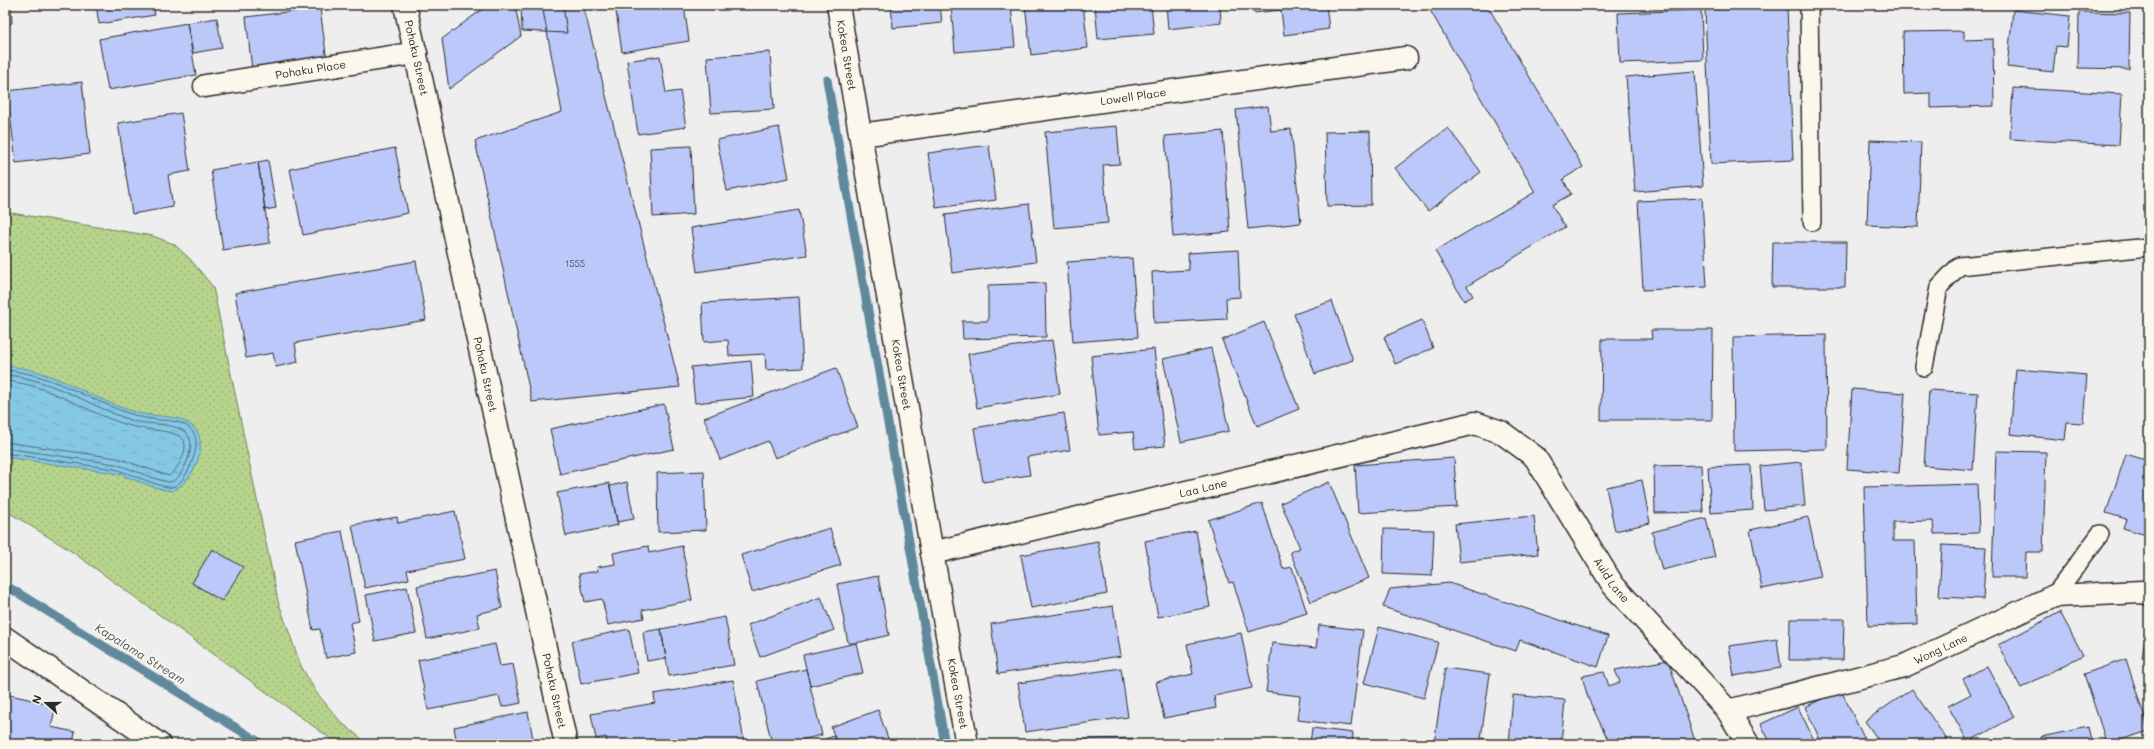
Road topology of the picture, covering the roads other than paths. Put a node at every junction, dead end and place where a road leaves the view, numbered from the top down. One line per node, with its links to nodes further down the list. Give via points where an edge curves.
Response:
1 (405, 5): 4 (street, Pohaku Street)
2 (838, 5): 7 (street, Kokea Street)
3 (1809, 5): 8 (lane)
4 (416, 53): 6 (street, Pohaku Place); 19 (street, Pohaku Street)
5 (1406, 58): 7 (street, Lowell Place)
6 (205, 86)
7 (861, 134): 13 (street, Kokea Street)
8 (1812, 222)
9 (2149, 247): 10 (lane, via 1959,266 1939,287)
10 (1924, 367)
11 (1475, 422): 13 (street, Laa Lane); 17 (street, Auld Lane, via 1501,432 1535,457 1613,585)
12 (2100, 534): 15 (lane)
13 (932, 553): 20 (street, Kokea Street)
14 (2149, 594): 15 (street, Wong Lane, via 2142,592)
15 (2054, 596): 17 (street, Wong Lane, via 1904,666)
16 (5, 638): 18 (street)
17 (1728, 711): 21 (street, Auld Lane)
18 (159, 744)
19 (566, 744)
20 (967, 744)
21 (1748, 744)

